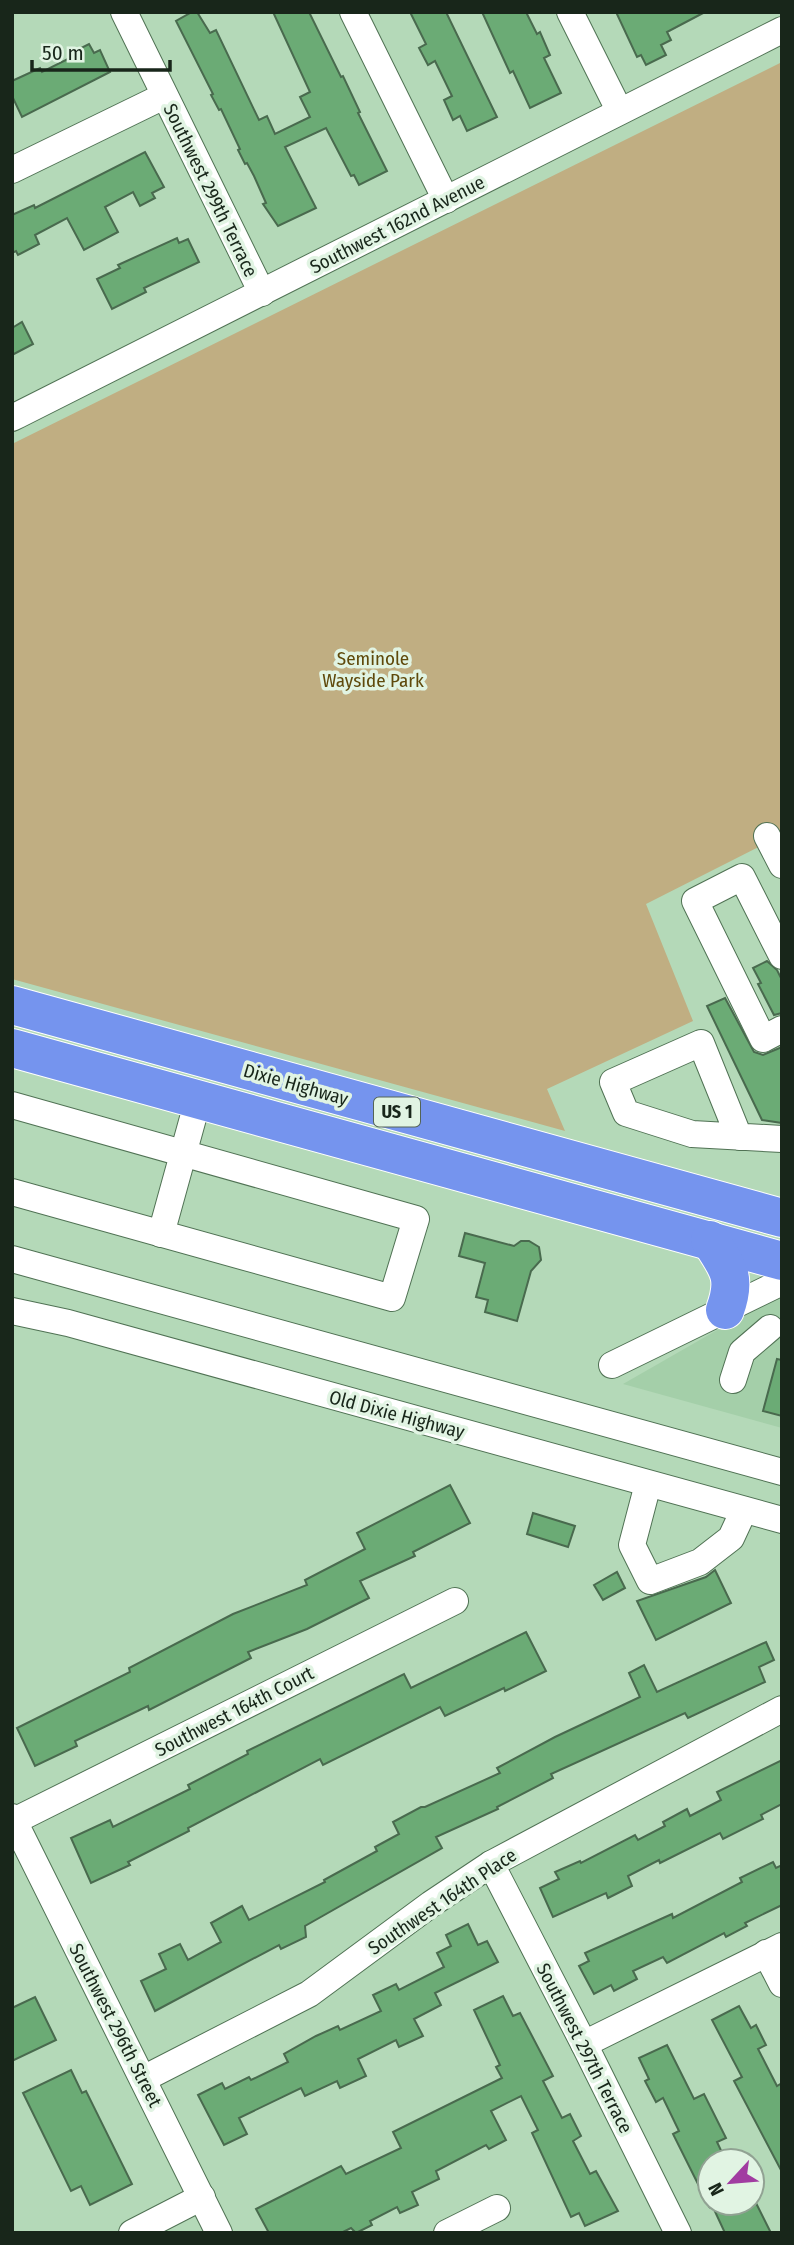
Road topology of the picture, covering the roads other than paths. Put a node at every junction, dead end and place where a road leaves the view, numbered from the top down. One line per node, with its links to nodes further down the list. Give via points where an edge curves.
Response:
1 (124, 12): 5 (street, Southwest 299th Terrace)
2 (353, 12): 8 (street)
3 (570, 12): 6 (street)
4 (782, 30): 6 (street, Southwest 162nd Avenue)
5 (164, 96): 7 (street); 9 (street, Southwest 299th Terrace)
6 (618, 110): 8 (street, Southwest 162nd Avenue)
7 (12, 170)
8 (446, 200): 9 (street, Southwest 162nd Avenue)
9 (262, 293): 10 (street, Southwest 162nd Avenue)
10 (12, 418)
11 (767, 836): 12 (street)
12 (782, 865)
13 (782, 956): 16 (street, via 742,877 695,901 763,1039)
14 (12, 1005): 18 (highway, Dixie Highway / US 1)
15 (12, 1026): 18 (highway, via 159,1068 182,1063)
16 (782, 1030)
17 (12, 1048): 19 (highway, US 1)
18 (186, 1053): 21 (highway, Dixie Highway / US 1)
19 (198, 1100): 21 (highway, via 218,1085 408,1135); 24 (street); 28 (highway, US 1)
20 (12, 1105): 24 (street)
21 (474, 1133): 26 (highway, Dixie Highway / US 1)
22 (739, 1137): 22 (street, via 692,1134 626,1113 613,1082 701,1043); 23 (street)
23 (782, 1139)
24 (184, 1153): 27 (street); 27 (street, via 416,1219 392,1298)
25 (12, 1192): 27 (street)
26 (782, 1218)
27 (161, 1234)
28 (698, 1237): 29 (highway, via 722,1223); 31 (highway, US 1); 33 (highway, via 730,1272)
29 (782, 1241)
30 (12, 1259): 38 (street)
31 (782, 1261)
32 (782, 1282): 33 (street)
33 (736, 1305): 35 (street, via 761,1325); 36 (street)
34 (12, 1311): 39 (street, Old Dixie Highway)
35 (776, 1330): 37 (street, via 742,1352)
36 (612, 1365)
37 (733, 1380)
38 (782, 1472)
39 (648, 1483): 40 (street, Old Dixie Highway); 40 (street, via 632,1545 650,1581 700,1562 730,1538)
40 (744, 1510): 41 (street, Old Dixie Highway)
41 (782, 1520)
42 (455, 1601): 44 (street, Southwest 164th Court)
43 (782, 1709): 45 (street, Southwest 164th Place)
44 (13, 1819): 49 (street, Southwest 296th Street)
45 (491, 1864): 48 (street, Southwest 297th Terrace); 49 (street, Southwest 164th Place, via 309,1994)
46 (774, 1950): 47 (street); 48 (street)
47 (782, 1984)
48 (584, 2044): 55 (street, Southwest 297th Terrace)
49 (143, 2079): 50 (street, Southwest 296th Street)
50 (202, 2197): 52 (street); 53 (street, Southwest 296th Street)
51 (497, 2208): 54 (street)
52 (132, 2233)
53 (219, 2233)
54 (447, 2233)
55 (678, 2233)

